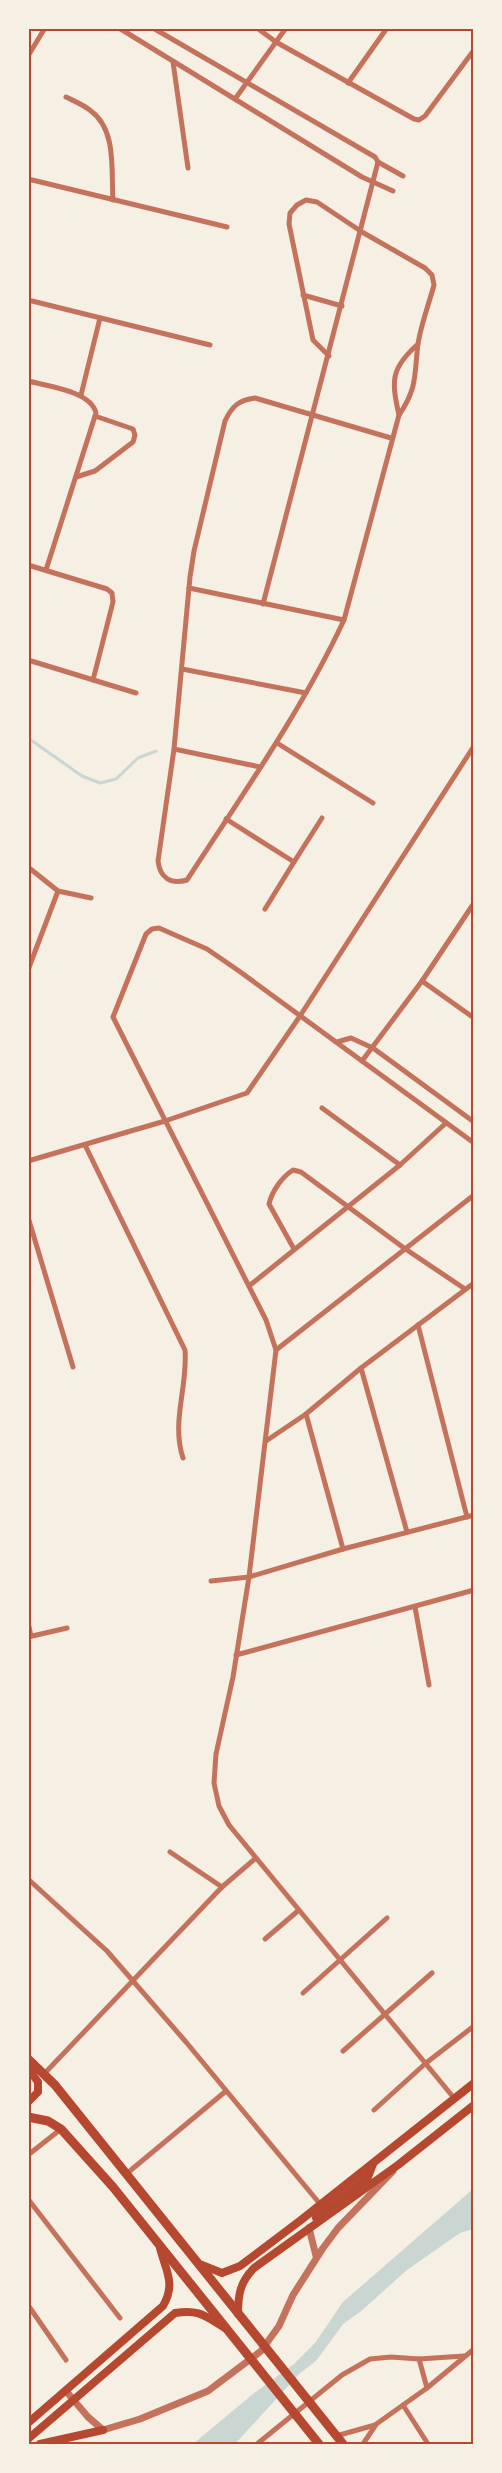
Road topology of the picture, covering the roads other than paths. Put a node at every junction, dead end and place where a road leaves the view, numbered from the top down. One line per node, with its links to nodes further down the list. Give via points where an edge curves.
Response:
1 (45, 28): 9 (street)
2 (119, 28): 10 (street)
3 (153, 28): 11 (street)
4 (257, 28): 7 (street)
5 (286, 28): 7 (street)
6 (387, 28): 12 (street)
7 (276, 42): 11 (street); 12 (street)
8 (474, 50): 12 (street, via 419,120)
9 (28, 56)
10 (173, 62): 14 (street); 16 (street)
11 (247, 81): 14 (street); 15 (street)
12 (348, 82)
13 (66, 97): 23 (street, via 92,111 108,134)
14 (235, 99): 18 (street)
15 (378, 162): 17 (street); 20 (street)
16 (188, 168)
17 (403, 176)
18 (362, 177): 20 (street); 22 (street)
19 (28, 179): 23 (street)
20 (374, 181): 21 (street); 22 (street)
21 (393, 191)
22 (371, 192): 25 (street)
23 (112, 200): 24 (street)
24 (227, 227)
25 (362, 232): 26 (street, via 317,202 306,200 297,205 290,213 289,224); 28 (street); 30 (street, via 432,275 434,285)
26 (303, 295): 28 (street); 32 (street, via 313,340)
27 (28, 300): 29 (street)
28 (342, 306): 32 (street)
29 (100, 318): 31 (street); 34 (street)
30 (418, 344): 35 (street, via 415,383); 35 (street, via 401,359 394,375)
31 (210, 345)
32 (329, 356): 37 (street)
33 (28, 381): 34 (street)
34 (81, 395): 36 (street, via 92,403)
35 (399, 415): 38 (street)
36 (95, 416): 39 (street); 39 (street, via 133,429 133,442 95,471)
37 (313, 416): 38 (street); 42 (street, via 255,398 244,399 230,411 194,551); 43 (street)
38 (391, 438): 44 (street)
39 (76, 477): 41 (street)
40 (28, 565): 41 (street)
41 (46, 570): 47 (street, via 112,593)
42 (189, 588): 43 (street); 46 (street)
43 (263, 604): 44 (street)
44 (344, 620): 49 (street)
45 (28, 660): 47 (street)
46 (182, 669): 49 (street); 52 (street)
47 (93, 680): 48 (street)
48 (136, 693)
49 (306, 693): 50 (street)
50 (277, 743): 53 (street); 54 (street)
51 (474, 746): 65 (street)
52 (174, 749): 53 (street); 56 (street, via 158,861 159,871 167,880 187,880)
53 (260, 767): 56 (street)
54 (372, 803)
55 (322, 818): 57 (street)
56 (226, 819): 57 (street)
57 (294, 862): 62 (street)
58 (28, 867): 59 (street)
59 (58, 891): 60 (street); 63 (street)
60 (91, 898)
61 (474, 903): 64 (street)
62 (265, 909)
63 (28, 970)
64 (422, 981): 66 (street); 68 (street)
65 (300, 1016): 67 (street); 71 (street, via 247,1093); 71 (street, via 207,949 159,928 152,929 146,934 113,1017)
66 (474, 1018)
67 (337, 1042): 68 (street, via 351,1038); 69 (street)
68 (373, 1048): 69 (street); 72 (street)
69 (362, 1061): 73 (street)
70 (322, 1108): 77 (street)
71 (165, 1121): 75 (street); 84 (street)
72 (474, 1122)
73 (446, 1124): 74 (street); 77 (street)
74 (474, 1143)
75 (85, 1145): 76 (street); 92 (street, via 185,1350 177,1419)
76 (28, 1161)
77 (399, 1165): 79 (street)
78 (474, 1195): 81 (street)
79 (348, 1207): 81 (street); 82 (street); 82 (street, via 301,1172 293,1170 286,1175 269,1204)
80 (28, 1217): 88 (street)
81 (404, 1248): 85 (street); 87 (street)
82 (294, 1249): 84 (street)
83 (474, 1282): 85 (street)
84 (249, 1286): 87 (street)
85 (465, 1289): 86 (street)
86 (418, 1324): 89 (street); 93 (street)
87 (276, 1350): 91 (street)
88 (73, 1366)
89 (361, 1368): 90 (street); 94 (street)
90 (306, 1414): 91 (street); 95 (street)
91 (266, 1441): 96 (street)
92 (183, 1458)
93 (470, 1516): 94 (street)
94 (407, 1532): 95 (street)
95 (344, 1549): 96 (street)
96 (249, 1577): 97 (street); 103 (street)
97 (211, 1581)
98 (474, 1590): 99 (street)
99 (415, 1607): 103 (street); 104 (street)
100 (28, 1622): 102 (street)
101 (67, 1628): 102 (street)
102 (30, 1637)
103 (236, 1655): 106 (street, via 214,1783 219,1806 229,1825)
104 (429, 1685)
105 (170, 1852): 108 (street)
106 (256, 1858): 108 (street); 109 (street)
107 (28, 1880): 114 (street)
108 (222, 1887): 114 (street)
109 (299, 1910): 111 (street); 112 (street)
110 (387, 1918): 112 (street)
111 (265, 1939)
112 (340, 1960): 115 (street); 116 (street)
113 (432, 1973): 116 (street)
114 (133, 1981): 122 (street); 124 (street)
115 (303, 1994)
116 (386, 2014): 118 (street); 120 (street)
117 (474, 2026): 120 (street)
118 (343, 2051)
119 (28, 2059): 122 (highway)
120 (426, 2064): 125 (street); 128 (street)
121 (28, 2068): 126 (main road, via 38,2082 38,2092)
122 (44, 2074): 134 (highway)
123 (474, 2083): 125 (main road)
124 (226, 2091): 134 (street); 136 (street)
125 (454, 2098): 132 (main road)
126 (28, 2102)
127 (474, 2105): 133 (main road)
128 (374, 2110)
129 (28, 2117): 130 (highway, via 48,2121)
130 (61, 2129): 131 (street); 138 (highway)
131 (28, 2155)
132 (374, 2162): 136 (main road); 137 (main road, via 368,2177 310,2223)
133 (398, 2165): 137 (main road); 139 (street, via 338,2228)
134 (125, 2175): 140 (highway)
135 (28, 2199): 145 (street)
136 (320, 2204): 141 (main road)
137 (309, 2228): 139 (street); 142 (main road, via 267,2258)
138 (160, 2248): 146 (highway); 152 (main road, via 171,2284 163,2306)
139 (316, 2258): 157 (street, via 261,2351 208,2391)
140 (195, 2261): 141 (main road, via 214,2272); 144 (highway)
141 (233, 2270): 142 (main road)
142 (243, 2282): 144 (main road)
143 (28, 2305): 150 (street)
144 (238, 2314): 158 (highway)
145 (120, 2318)
146 (228, 2330): 153 (main road, via 201,2312 175,2313); 162 (highway)
147 (474, 2349): 148 (street)
148 (464, 2356): 149 (street); 151 (street)
149 (419, 2359): 151 (street); 161 (street, via 378,2357 358,2365)
150 (66, 2360)
151 (427, 2388): 154 (street)
152 (66, 2391): 153 (street); 155 (main road)
153 (74, 2401): 157 (street); 159 (main road)
154 (403, 2405): 156 (street); 165 (street)
155 (28, 2423)
156 (375, 2425): 158 (street); 164 (street)
157 (103, 2430): 160 (main road)
158 (336, 2436): 163 (highway)
159 (28, 2439)
160 (40, 2445)
161 (257, 2445)
162 (320, 2445)
163 (343, 2445)
164 (363, 2445)
165 (428, 2445)

